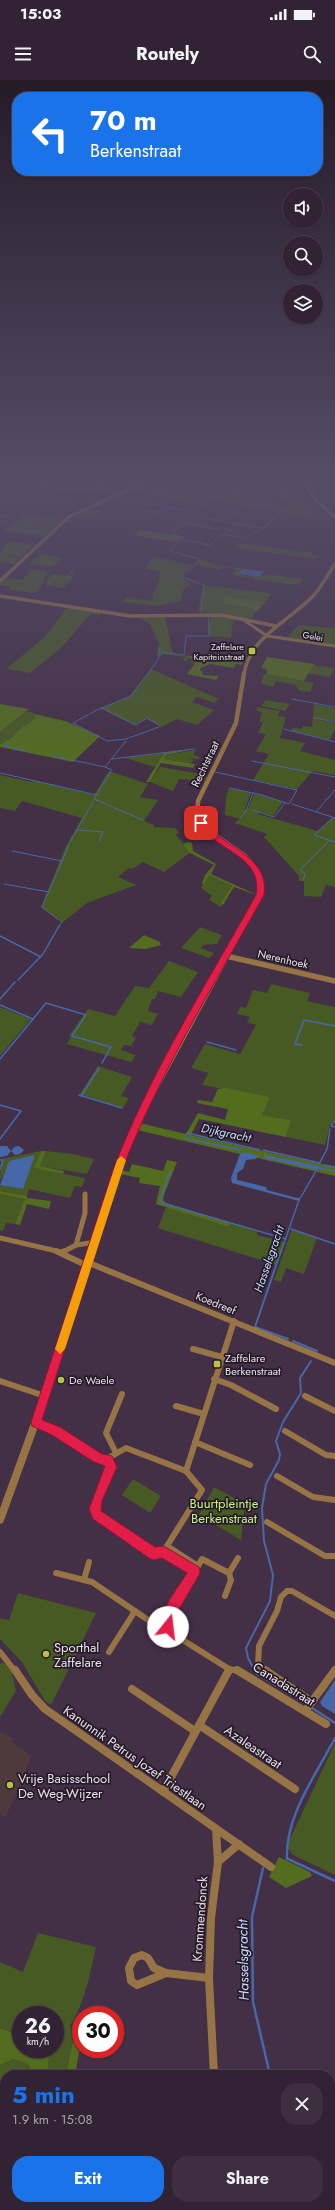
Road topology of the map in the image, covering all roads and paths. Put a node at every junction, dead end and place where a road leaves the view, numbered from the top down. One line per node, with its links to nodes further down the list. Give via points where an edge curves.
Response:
1 (326, 577): 4 (street, Rechtstraat, via 314,595)
2 (0, 596): 3 (street, via 130,616 213,614)
3 (247, 620): 4 (street); 5 (street, via 245,621)
4 (276, 626): 5 (street, Rechtstraat)
5 (266, 635): 6 (street, Gelei); 7 (street, Rechtstraat, via 249,657 236,723 198,801 197,809 199,820 206,829 247,859 259,875 262,884 260,895)
6 (335, 646)
7 (226, 956): 8 (street, Nerenhoek); 11 (street, Rechtstraat, via 132,1132)
8 (335, 981)
9 (85, 1194): 12 (street, via 86,1210)
10 (0, 1238): 13 (street, Koedreef)
11 (96, 1242): 12 (street); 14 (street, Rechtstraat)
12 (76, 1245): 13 (street)
13 (62, 1252): 14 (street, Koedreef)
14 (88, 1264): 15 (street, Koedreef); 22 (street, Rechtstraat)
15 (234, 1321): 17 (street); 18 (street, Koedreef)
16 (193, 1349): 17 (street)
17 (222, 1357): 19 (street)
18 (335, 1363)
19 (214, 1379): 25 (street, via 231,1385); 27 (street)
20 (0, 1381): 22 (street)
21 (122, 1394): 31 (street, via 106,1433)
22 (45, 1396): 28 (street, Rechtstraat)
23 (306, 1396): 26 (street)
24 (176, 1406): 27 (street)
25 (276, 1409)
26 (335, 1412)
27 (204, 1414): 30 (street)
28 (36, 1422): 33 (street, via 56,1431 103,1461); 38 (street, Rechtstraat)
29 (285, 1431): 32 (street, via 326,1454)
30 (195, 1442): 34 (street, via 214,1448 220,1453 232,1455); 35 (street)
31 (116, 1453): 33 (street); 35 (street, via 126,1448)
32 (335, 1456)
33 (108, 1460): 40 (street, via 111,1467 96,1501 97,1515 154,1554)
34 (250, 1465)
35 (186, 1471): 40 (street, via 202,1490)
36 (277, 1476): 37 (street, via 313,1497)
37 (335, 1500)
38 (0, 1520)
39 (267, 1522): 41 (street, via 325,1556)
40 (165, 1549): 44 (street)
41 (335, 1556)
42 (238, 1558): 46 (street)
43 (89, 1562): 47 (street)
44 (196, 1568): 46 (street, via 202,1559); 51 (street, via 168,1616)
45 (56, 1573): 47 (street)
46 (229, 1573): 48 (street, via 231,1580)
47 (84, 1580): 49 (street, via 92,1582)
48 (225, 1596)
49 (135, 1612): 51 (street, via 157,1626); 53 (street)
50 (335, 1616): 57 (street, via 292,1591 287,1591 281,1597 277,1611 259,1646 258,1665)
51 (168, 1627): 54 (street, Canadastraat, via 174,1635)
52 (0, 1652): 62 (street, Kanunnik Petrus Jozef Triestlaan, via 12,1663 44,1709)
53 (109, 1652)
54 (229, 1669): 58 (street, Canadastraat, via 236,1668); 60 (street)
55 (335, 1670): 57 (street)
56 (132, 1689): 60 (street, Azaleastraat)
57 (312, 1702): 58 (street)
58 (305, 1711): 59 (street, Canadastraat)
59 (326, 1724)
60 (197, 1728): 61 (street, Azaleastraat); 62 (street)
61 (295, 1789)
62 (163, 1792): 63 (street, Kanunnik Petrus Jozef Triestlaan)
63 (216, 1829): 64 (street, Kanunnik Petrus Jozef Triestlaan); 65 (street, Krommendonck)
64 (239, 1844): 65 (street); 66 (street, Kanunnik Petrus Jozef Triestlaan)
65 (218, 1862): 68 (street, Krommendonck, via 211,1918)
66 (271, 1868)
67 (166, 1973): 67 (street, via 140,1985 132,1981 129,1966 134,1958 145,1955 154,1968); 68 (street, Krommendonck)
68 (209, 1978): 69 (street, Krommendonck)
69 (214, 2070)

